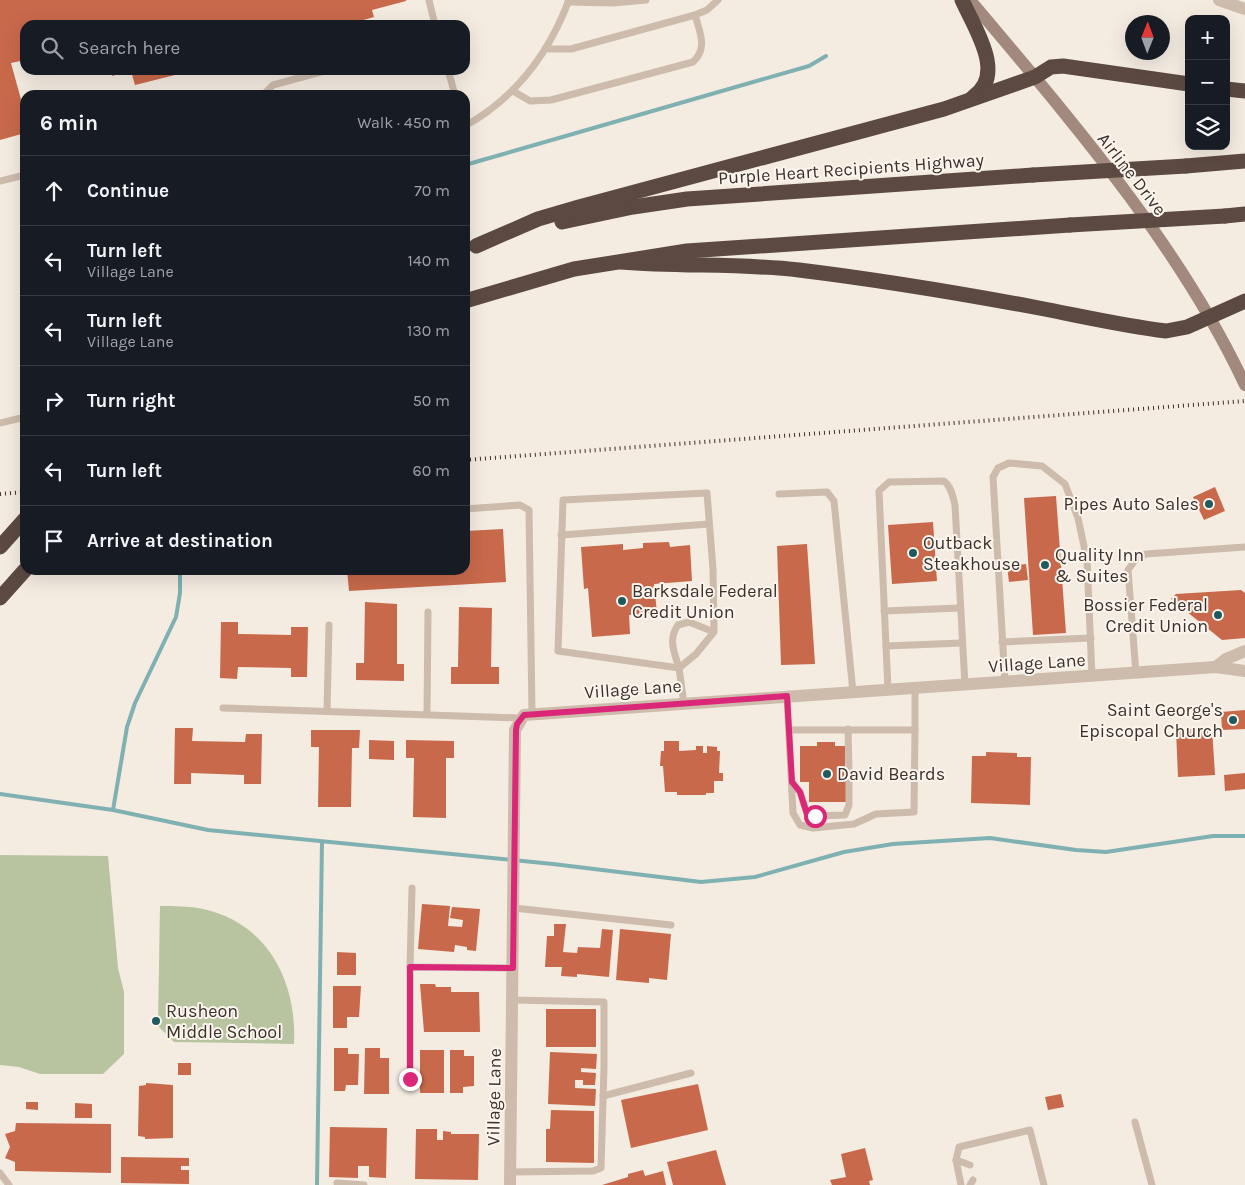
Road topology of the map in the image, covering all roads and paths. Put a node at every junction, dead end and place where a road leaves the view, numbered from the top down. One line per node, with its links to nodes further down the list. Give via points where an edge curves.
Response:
1 (429, 0): 10 (lane)
2 (646, 0): 7 (lane, via 613,4)
3 (718, 0): 9 (lane)
4 (962, 0): 21 (highway, via 989,65 988,76 981,91)
5 (970, 0): 14 (main road, Airline Drive)
6 (1219, 0): 8 (street)
7 (569, 1): 11 (lane)
8 (1245, 9)
9 (695, 15): 11 (lane, via 571,49); 19 (lane, via 703,45 701,55 693,62 551,100 530,101)
10 (434, 20)
11 (545, 49): 19 (lane)
12 (310, 75): 17 (lane, via 273,85)
13 (449, 75): 18 (lane)
14 (1035, 77): 15 (highway, via 1051,67 1063,66); 21 (highway); 31 (main road, Airline Drive, via 1155,233)
15 (1185, 83)
16 (1230, 89): 20 (highway)
17 (268, 90)
18 (454, 90)
19 (513, 91): 22 (lane)
20 (1245, 91)
21 (944, 109): 27 (highway, via 538,219)
22 (470, 122)
23 (1245, 162): 27 (highway, Purple Heart Recipients Highway, bridge, via 687,199 582,217)
24 (20, 176): 25 (lane)
25 (0, 182)
26 (1245, 214): 28 (highway, bridge, via 753,245)
27 (470, 248)
28 (621, 262): 29 (highway, via 574,269); 31 (highway, via 749,265 798,270 936,289 1166,331)
29 (470, 299)
30 (1245, 301): 31 (highway)
31 (1211, 317): 32 (main road, Airline Drive)
32 (1245, 385)
33 (20, 418): 34 (lane)
34 (0, 423)
35 (779, 494): 63 (lane, via 827,492 834,501)
36 (470, 509): 69 (lane, via 520,505 530,510)
37 (709, 524): 39 (lane); 39 (lane, via 707,493 562,500); 48 (lane)
38 (20, 525): 40 (highway)
39 (561, 534): 55 (lane, via 558,651)
40 (0, 547)
41 (1245, 547): 57 (lane, via 1146,554 1136,559 1128,570)
42 (21, 575): 43 (highway)
43 (0, 598)
44 (960, 608): 45 (lane); 45 (lane, via 955,505 948,484 944,481 889,482 879,491); 50 (lane)
45 (884, 611): 52 (lane)
46 (428, 612): 68 (lane)
47 (329, 625): 67 (lane)
48 (714, 632): 55 (lane); 55 (lane, via 689,622 678,624 672,633 672,644)
49 (1091, 638): 51 (lane); 51 (lane, via 1087,560 1078,518 1066,484 1042,466 1009,463 998,468 993,477); 58 (lane)
50 (962, 642): 52 (lane); 60 (lane)
51 (1002, 642): 59 (lane)
52 (886, 646): 62 (lane)
53 (1245, 651): 54 (street, Village Lane)
54 (1216, 667): 56 (street, Village Lane); 57 (street, Village Lane)
55 (679, 668): 65 (lane)
56 (1245, 671)
57 (1136, 674): 58 (street, Village Lane)
58 (1092, 677): 59 (street, Village Lane)
59 (1005, 682): 60 (street, Village Lane)
60 (965, 686): 61 (street, Village Lane)
61 (915, 689): 62 (street, Village Lane); 72 (lane)
62 (888, 690): 63 (street, Village Lane)
63 (853, 692): 64 (street, Village Lane)
64 (787, 696): 65 (street, Village Lane); 71 (lane)
65 (684, 704): 69 (street, Village Lane)
66 (223, 708): 67 (lane)
67 (327, 711): 68 (lane)
68 (427, 714): 69 (lane)
69 (526, 715): 75 (street, Village Lane, via 516,730)
70 (848, 729): 71 (lane); 72 (lane); 73 (lane, via 849,805 845,816 807,814 800,792)
71 (789, 730): 73 (lane)
72 (915, 730): 73 (lane, via 914,812 876,814 854,824 814,828 800,825 793,813)
73 (792, 782)
74 (412, 888): 77 (lane)
75 (514, 908): 76 (lane); 78 (street, Village Lane)
76 (671, 925)
77 (410, 967): 78 (lane); 81 (lane)
78 (513, 968): 79 (street, Village Lane)
79 (512, 1000): 82 (lane, via 604,1002); 86 (street, Village Lane)
80 (691, 1073): 82 (lane)
81 (410, 1079)
82 (603, 1096): 86 (lane, via 601,1168 593,1171)
83 (1135, 1122): 94 (lane)
84 (956, 1160): 85 (lane); 92 (lane); 93 (lane, via 960,1147 1030,1130)
85 (970, 1166)
86 (510, 1172): 91 (street, Village Lane)
87 (0, 1174): 89 (lane)
88 (337, 1183): 90 (lane)
89 (9, 1185)
90 (364, 1185)
91 (510, 1185)
92 (961, 1185)
93 (1044, 1185)
94 (1152, 1185)

